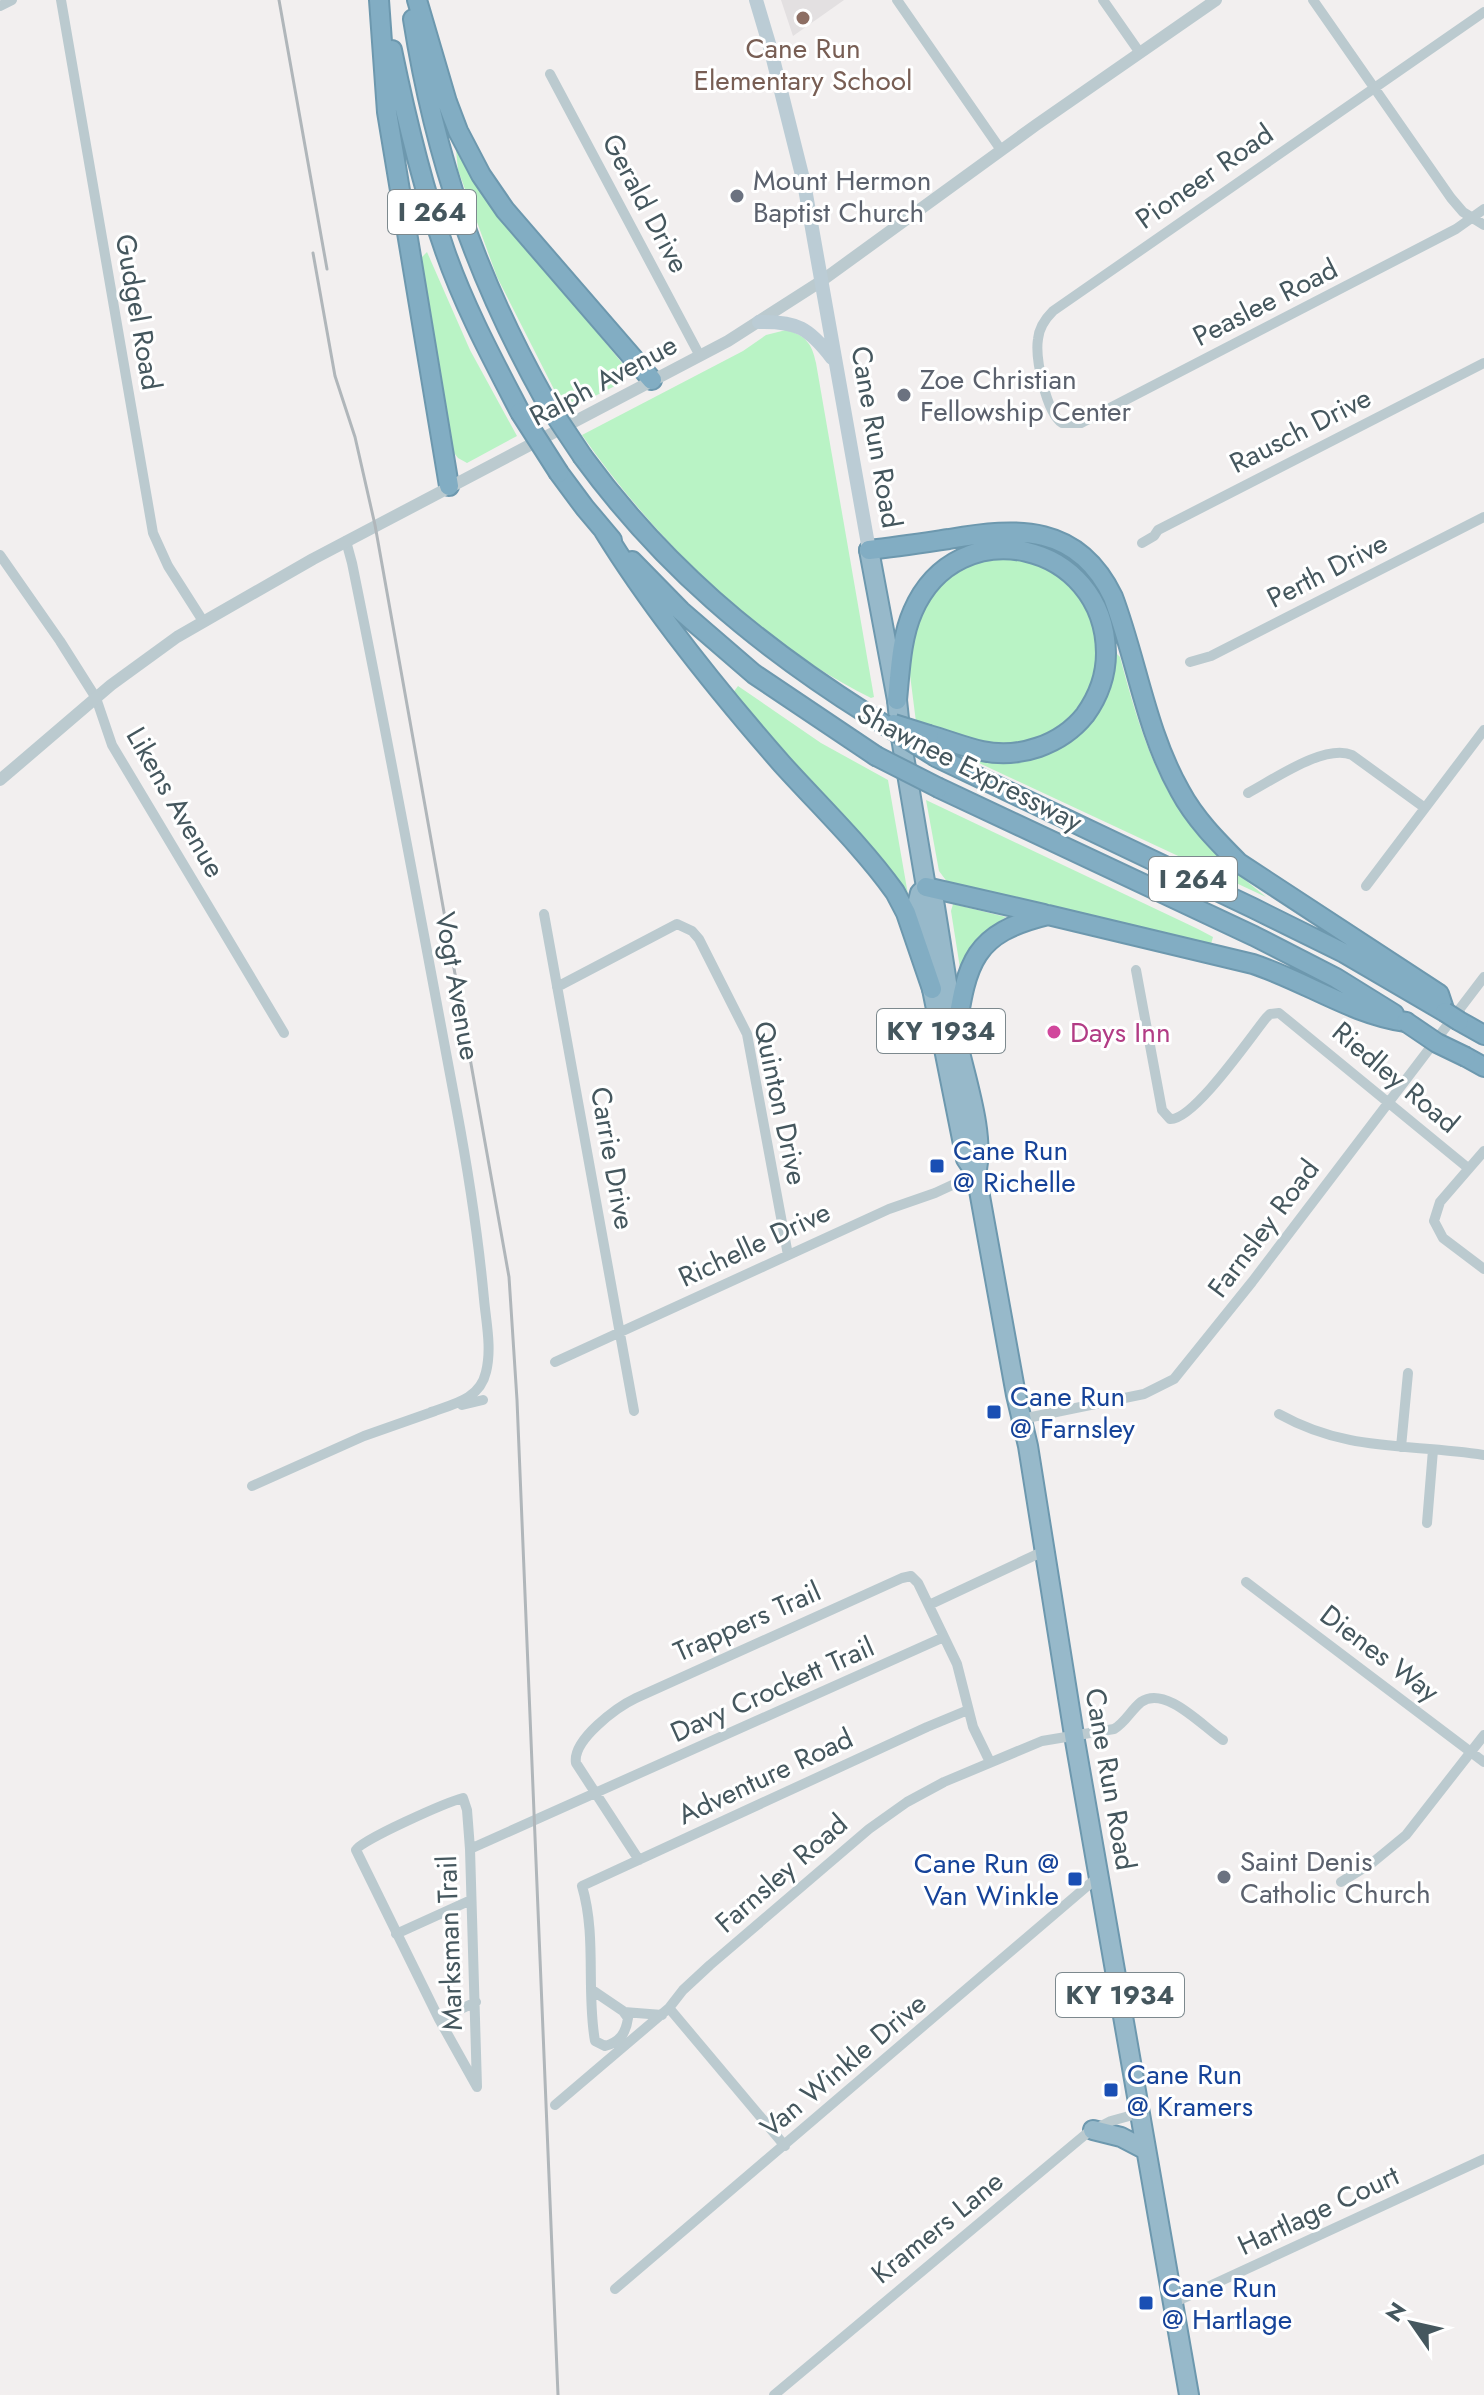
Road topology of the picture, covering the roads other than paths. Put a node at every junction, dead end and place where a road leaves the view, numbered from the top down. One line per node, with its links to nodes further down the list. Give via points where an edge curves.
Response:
1 (12, 0): 11 (street)
2 (61, 0): 34 (street, Gudgel Road, via 153,533)
3 (380, 0): 27 (highway, via 387,112); 29 (highway, Shawnee Expressway / I 264, bridge, via 410,135 460,291 520,412)
4 (410, 0): 38 (highway, Shawnee Expressway / I 264, bridge, via 427,94 459,216 488,291 545,400 633,521 681,572 804,674)
5 (417, 0): 25 (highway, via 447,102 481,175)
6 (756, 0): 20 (main road, Cane Run Road / KY 1934, via 804,183)
7 (897, 0): 16 (street)
8 (1103, 0): 13 (street)
9 (1216, 0): 13 (street, Ralph Avenue)
10 (1313, 0): 15 (street)
11 (0, 6)
12 (1484, 12): 15 (street, Pioneer Road)
13 (1140, 53): 16 (street, Ralph Avenue)
14 (550, 74): 22 (street, Gerald Drive)
15 (1374, 88): 18 (street, via 1451,198); 26 (street, Pioneer Road, via 1047,317 1038,345 1049,408)
16 (1001, 150): 20 (street, Ralph Avenue)
17 (1484, 209): 18 (street, Peaslee Road)
18 (1473, 217): 19 (street); 26 (street, Peaslee Road, via 1081,423)
19 (1484, 225)
20 (820, 282): 21 (street, Ralph Avenue); 23 (main road, Cane Run Road / KY 1934)
21 (759, 322): 22 (street, Ralph Avenue); 23 (main road, via 800,326)
22 (700, 356): 25 (street, Ralph Avenue)
23 (835, 361): 32 (main road, Cane Run Road / KY 1934)
24 (1484, 363): 31 (street, Rausch Drive, via 1158,530)
25 (652, 380): 27 (street, Ralph Avenue)
26 (1062, 423)
27 (449, 486): 30 (street, Ralph Avenue)
28 (1484, 517): 35 (street, Perth Drive)
29 (604, 531): 50 (highway, via 667,624 895,892); 52 (highway, Shawnee Expressway / I 264, bridge, via 724,650 784,697 876,756 1254,936)
30 (346, 541): 34 (street, Ralph Avenue); 68 (street, Vogt Avenue, via 395,778 479,1246 487,1371 466,1399)
31 (1142, 543)
32 (869, 550): 37 (highway, Cane Run Road / KY 1934); 51 (highway, via 1013,531 1050,537 1084,557 1113,597 1165,762 1213,837 1269,884 1439,994)
33 (0, 555): 36 (street, Likens Avenue)
34 (203, 621): 36 (street, Ralph Avenue)
35 (1190, 662)
36 (96, 698): 40 (street, Ralph Avenue); 54 (street, Likens Avenue, via 112,745)
37 (897, 700): 38 (highway, bridge, via 903,642 913,610 930,583 954,563 989,550 1024,551 1060,565 1081,583 1103,622 1106,662 1097,696 1073,728 1046,744 1015,753 982,751); 44 (highway, Cane Run Road / KY 1934)
38 (869, 715): 51 (highway, Shawnee Expressway / I 264, bridge, via 936,757 1267,914)
39 (1484, 730): 42 (street)
40 (0, 780)
41 (1248, 793): 42 (street, via 1338,751 1352,755)
42 (1425, 808): 43 (street)
43 (1366, 886)
44 (926, 887): 46 (highway); 50 (highway, Cane Run Road / KY 1934, via 918,901); 53 (highway, Cane Run Road / KY 1934, via 933,895)
45 (544, 914): 49 (street, Carrie Drive)
46 (1048, 915): 52 (highway, via 1253,964 1380,1019); 53 (highway, via 1019,922 983,946 964,984)
47 (1136, 970): 57 (street, Riedley Road, via 1162,1110 1170,1119 1182,1117 1210,1089 1273,1013 1285,1016)
48 (1484, 977): 57 (street, Farnsley Road)
49 (557, 987): 61 (street, Quinton Drive, via 677,924 695,934 747,1034); 63 (street, Carrie Drive)
50 (932, 989): 60 (highway, Cane Run Road / KY 1934, via 966,1159)
51 (1445, 1012): 55 (highway, Shawnee Expressway / I 264, bridge)
52 (1406, 1022): 56 (highway, Shawnee Expressway / I 264, bridge)
53 (956, 1032): 60 (highway, Cane Run Road / KY 1934, via 976,1132)
54 (284, 1033)
55 (1484, 1034)
56 (1484, 1067)
57 (1388, 1102): 59 (street, Riedley Road); 70 (street, Farnsley Road, via 1174,1379 1144,1394)
58 (1484, 1151): 59 (street, Riedley Road)
59 (1468, 1168): 62 (street, via 1437,1208 1434,1221 1438,1231)
60 (976, 1174): 61 (street, Richelle Drive); 70 (highway, Cane Run Road / KY 1934)
61 (788, 1255): 63 (street, Richelle Drive)
62 (1484, 1269)
63 (620, 1332): 64 (street, Richelle Drive); 67 (street, Carrie Drive)
64 (555, 1362)
65 (1408, 1373): 71 (street)
66 (483, 1400): 68 (street, Vogt Avenue)
67 (634, 1411)
68 (431, 1412): 74 (street, Vogt Avenue)
69 (1279, 1414): 71 (street, via 1339,1440)
70 (1022, 1419): 76 (highway, Cane Run Road / KY 1934)
71 (1401, 1447): 72 (street)
72 (1433, 1450): 73 (street); 75 (street)
73 (1484, 1455)
74 (252, 1486)
75 (1427, 1523)
76 (1044, 1551): 78 (street); 81 (highway, Cane Run Road / KY 1934)
77 (1246, 1582): 84 (street, Dienes Way)
78 (929, 1605): 79 (street); 87 (street, Trappers Trail, via 914,1578 902,1578 636,1698 605,1718 576,1752 575,1759)
79 (944, 1637): 80 (street); 87 (street, Davy Crockett Trail)
80 (968, 1710): 85 (street); 89 (street, Adventure Road)
81 (1074, 1735): 83 (street, Farnsley Road, via 1114,1729 1139,1704 1159,1698 1174,1703); 85 (street, Farnsley Road, via 1042,1741); 90 (highway, Cane Run Road / KY 1934)
82 (1484, 1735): 84 (street)
83 (1223, 1740)
84 (1471, 1752): 86 (street, Dienes Way); 91 (street, via 1406,1835)
85 (990, 1762): 97 (street, Farnsley Road, via 920,1795 869,1829 710,1965)
86 (1484, 1762)
87 (597, 1794): 88 (street, Davy Crockett Trail); 89 (street)
88 (470, 1849): 92 (street, Marksman Trail); 93 (street, Marksman Trail, via 463,1798 356,1847)
89 (639, 1860): 94 (street, Adventure Road, via 582,1886 590,1911)
90 (1099, 1876): 100 (highway, Cane Run Road / KY 1934); 102 (street, Van Winkle Drive)
91 (1341, 1882)
92 (471, 1900): 93 (street); 95 (street, Marksman Trail)
93 (396, 1934): 98 (street)
94 (592, 1990): 96 (street); 96 (street, via 591,2021 599,2045 612,2044 626,2031)
95 (476, 2002): 98 (street); 98 (street, Marksman Trail, via 477,2087)
96 (624, 2012): 97 (street)
97 (666, 2012): 99 (street, Farnsley Road); 102 (street)
98 (439, 2019)
99 (555, 2105)
100 (1140, 2113): 101 (street, Kramers Lane); 103 (highway, Cane Run Road / KY 1934)
101 (1093, 2130): 103 (highway); 107 (street, Kramers Lane)
102 (785, 2146): 105 (street, Van Winkle Drive)
103 (1146, 2150): 106 (highway, Cane Run Road / KY 1934)
104 (1484, 2159): 106 (street, Hartlage Court)
105 (615, 2289)
106 (1173, 2303): 108 (highway, Cane Run Road / KY 1934)
107 (774, 2395)
108 (1189, 2395)

